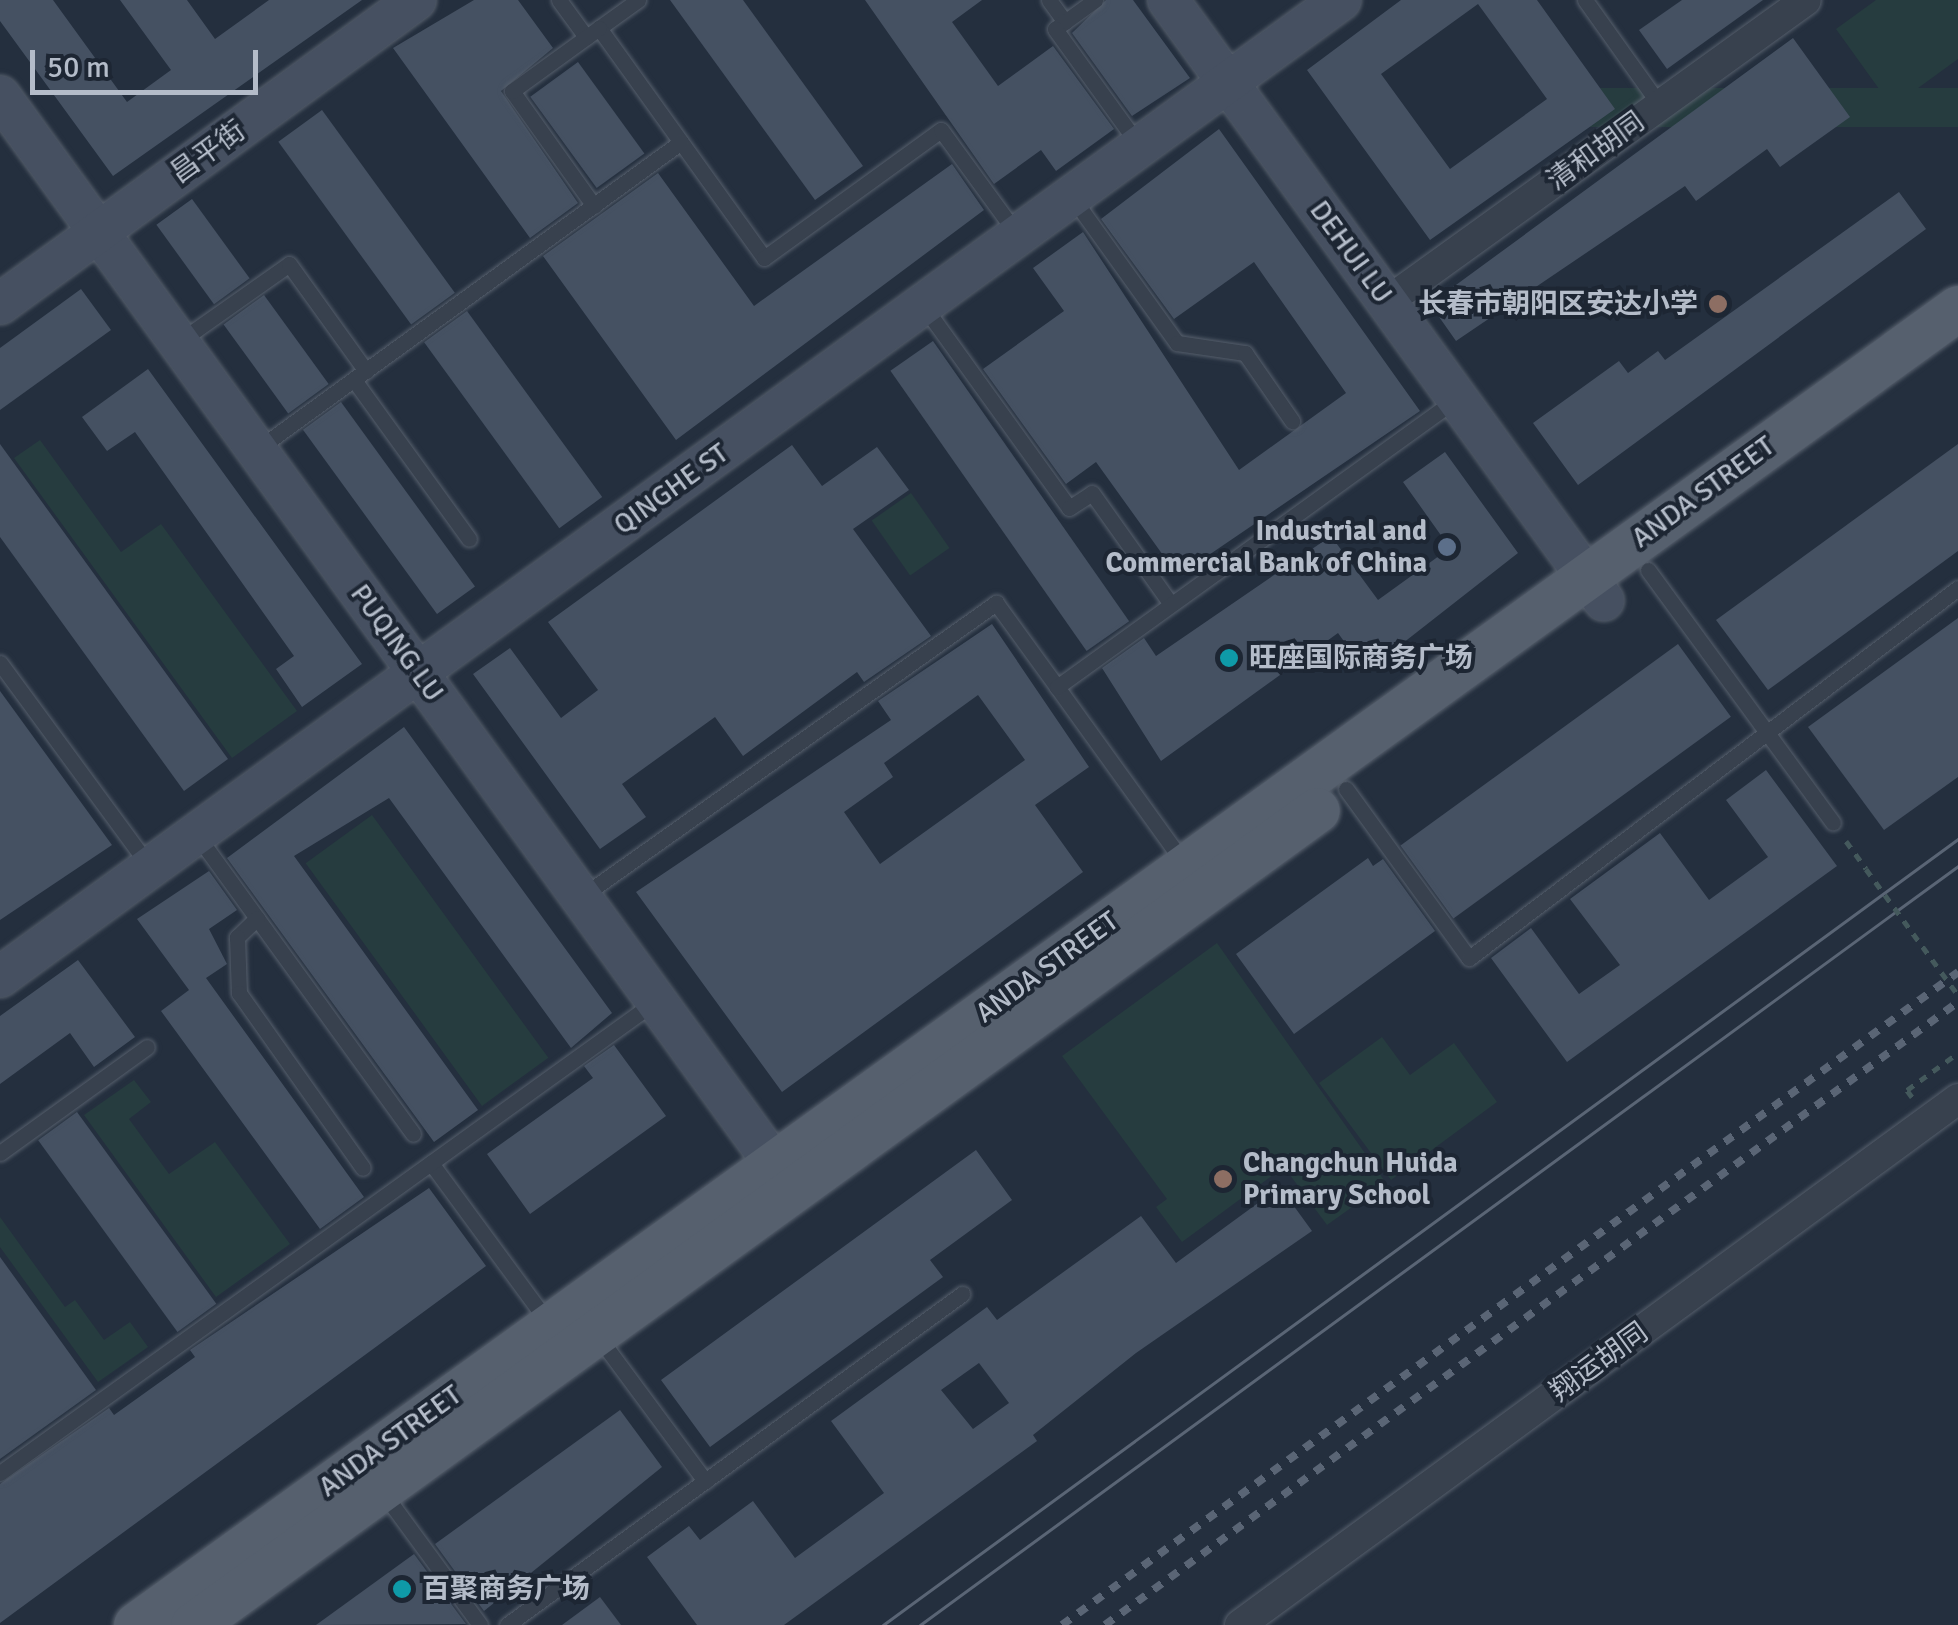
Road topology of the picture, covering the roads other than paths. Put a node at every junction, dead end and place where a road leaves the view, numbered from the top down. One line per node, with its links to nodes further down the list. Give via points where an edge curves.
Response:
1 (416, 0): 19 (street, 昌平街)
2 (558, 0): 11 (lane)
3 (638, 0): 11 (lane)
4 (1050, 0): 10 (lane)
5 (1095, 0): 10 (lane)
6 (1168, 0): 12 (street, DEHUI LU)
7 (1341, 0): 12 (street, QINGHE ST)
8 (1585, 0): 14 (lane)
9 (1806, 0): 14 (street, 清和胡同)
10 (1065, 22): 16 (lane, via 1054,30)
11 (592, 33): 15 (lane); 18 (lane, via 512,91)
12 (1228, 82): 16 (street, QINGHE ST); 21 (street, DEHUI LU)
13 (0, 96): 19 (street, PUQING LU)
14 (1660, 105): 21 (street, 清和胡同)
15 (681, 142): 18 (lane); 20 (lane, via 764,258 941,130)
16 (1140, 147): 17 (street, QINGHE ST)
17 (1072, 196): 20 (street, QINGHE ST); 29 (lane, via 1177,343 1245,353)
18 (594, 206): 27 (lane)
19 (99, 232): 22 (street, 昌平街); 25 (street, PUQING LU)
20 (1018, 236): 23 (street, QINGHE ST)
21 (1387, 302): 28 (street, DEHUI LU)
22 (0, 304)
23 (923, 305): 35 (lane, via 1069,508 1092,492); 37 (street, QINGHE ST)
24 (1958, 308): 34 (main road, ANDA STREET)
25 (179, 342): 27 (lane, via 288,264); 30 (street, PUQING LU)
26 (1958, 345): 32 (main road, ANDA STREET)
27 (360, 375): 30 (lane); 31 (lane)
28 (1457, 398): 34 (street, DEHUI LU); 35 (lane)
29 (1292, 421)
30 (257, 450): 37 (street, PUQING LU)
31 (469, 539)
32 (1648, 570): 34 (main road, ANDA STREET); 39 (lane)
33 (1958, 588): 39 (lane, via 1809,694)
34 (1596, 589): 40 (main road, ANDA STREET); 43 (main road, ANDA STREET)
35 (1172, 604): 38 (lane)
36 (0, 663): 44 (lane)
37 (418, 672): 42 (street, QINGHE ST); 45 (street, PUQING LU)
38 (1056, 687): 43 (lane); 45 (lane, via 996,603)
39 (1770, 738): 40 (lane, via 1470,958); 41 (lane)
40 (1346, 789): 55 (main road, ANDA STREET)
41 (1833, 823)
42 (196, 834): 44 (street, QINGHE ST); 46 (lane)
43 (1186, 866): 55 (main road, ANDA STREET)
44 (150, 867): 47 (street, QINGHE ST)
45 (581, 896): 48 (street, PUQING LU)
46 (256, 918): 51 (lane); 54 (lane, via 237,937 240,993)
47 (0, 977)
48 (656, 1000): 53 (lane); 55 (street, PUQING LU)
49 (147, 1046): 52 (lane)
50 (1958, 1100): 66 (street, 翔运胡同)
51 (413, 1134)
52 (0, 1153)
53 (431, 1163): 57 (lane); 59 (lane)
54 (363, 1168)
55 (784, 1177): 57 (main road, ANDA STREET); 58 (main road, ANDA STREET)
56 (962, 1294): 60 (lane)
57 (550, 1325): 62 (main road, ANDA STREET)
58 (596, 1333): 60 (lane); 61 (main road, ANDA STREET)
59 (0, 1473)
60 (705, 1481): 65 (lane)
61 (380, 1489): 63 (main road, ANDA STREET); 64 (lane)
62 (136, 1625)
63 (193, 1625)
64 (480, 1625)
65 (507, 1625)
66 (1240, 1625)

